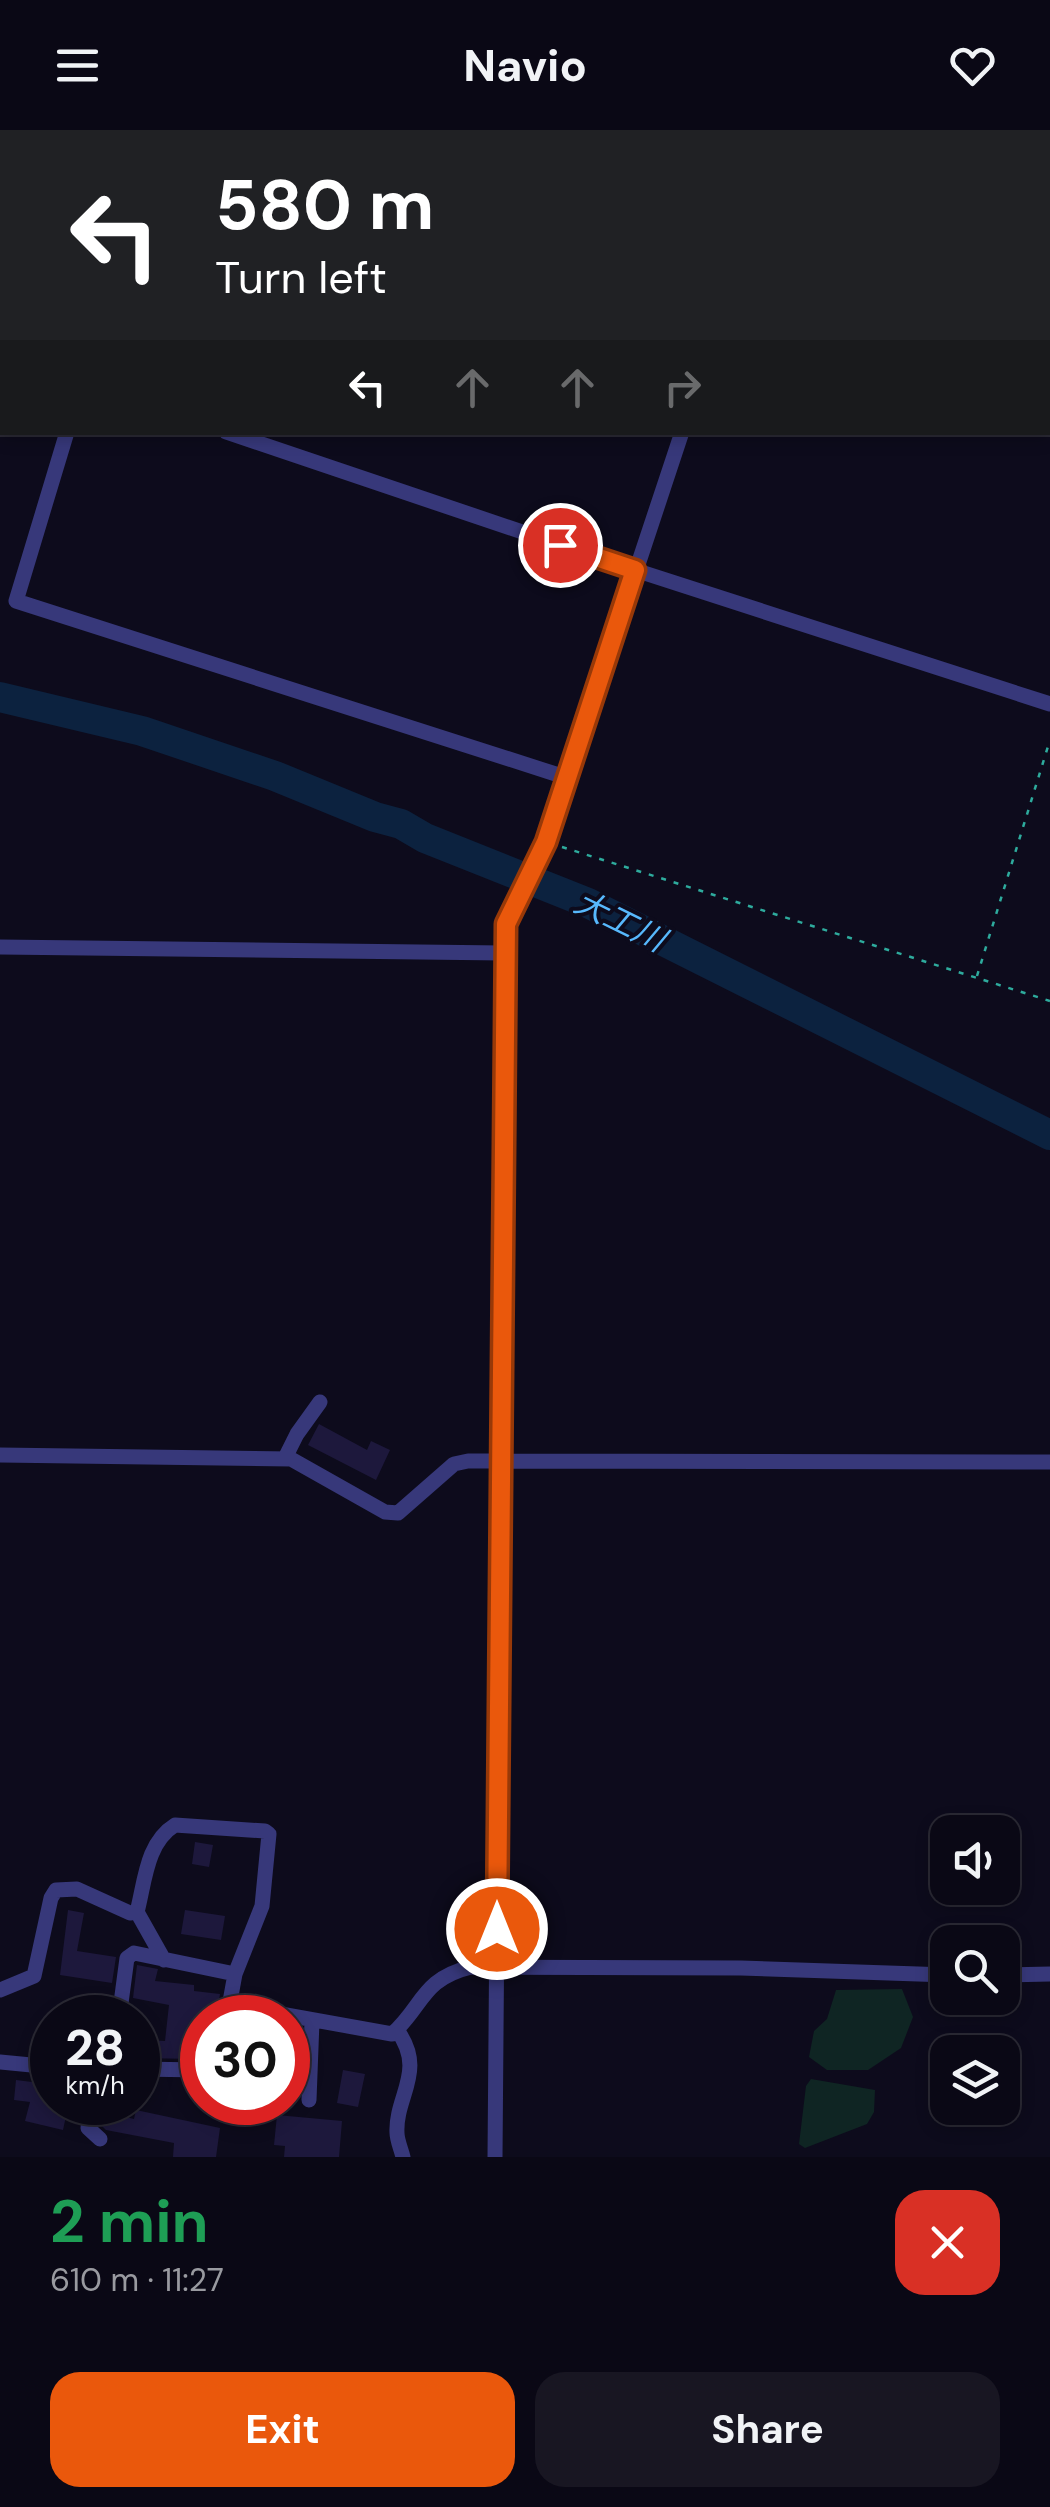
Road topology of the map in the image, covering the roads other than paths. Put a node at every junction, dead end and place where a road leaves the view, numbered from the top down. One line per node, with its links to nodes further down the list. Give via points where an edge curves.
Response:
1 (67, 435): 6 (street, via 16,601)
2 (235, 435): 4 (street)
3 (681, 435): 4 (street)
4 (635, 570): 5 (street); 6 (street)
5 (1050, 704)
6 (565, 777): 8 (street, via 546,842 506,924)
7 (0, 947): 8 (street)
8 (503, 953): 12 (street)
9 (320, 1402): 11 (street)
10 (0, 1456): 11 (street)
11 (286, 1458): 12 (street, via 398,1513 454,1464)
12 (499, 1462): 13 (street); 16 (street)
13 (1050, 1462)
14 (136, 1912): 15 (street); 17 (street, via 148,1862 175,1825 269,1834 262,1906); 21 (street, via 77,1889 56,1890 34,1976)
15 (164, 1960): 17 (street); 22 (street, via 127,1958)
16 (497, 1968): 18 (street); 25 (street, via 471,1967 440,1979); 32 (street)
17 (235, 1974): 23 (street)
18 (930, 1974)
19 (1020, 1974): 20 (street)
20 (1050, 1974)
21 (0, 1990)
22 (122, 1995)
23 (232, 1995)
24 (312, 2021): 25 (street); 28 (street)
25 (396, 2030): 31 (street, via 409,2056 396,2132)
26 (0, 2062): 27 (street)
27 (30, 2065)
28 (310, 2074)
29 (88, 2125): 30 (street)
30 (100, 2139)
31 (403, 2157)
32 (495, 2157)

